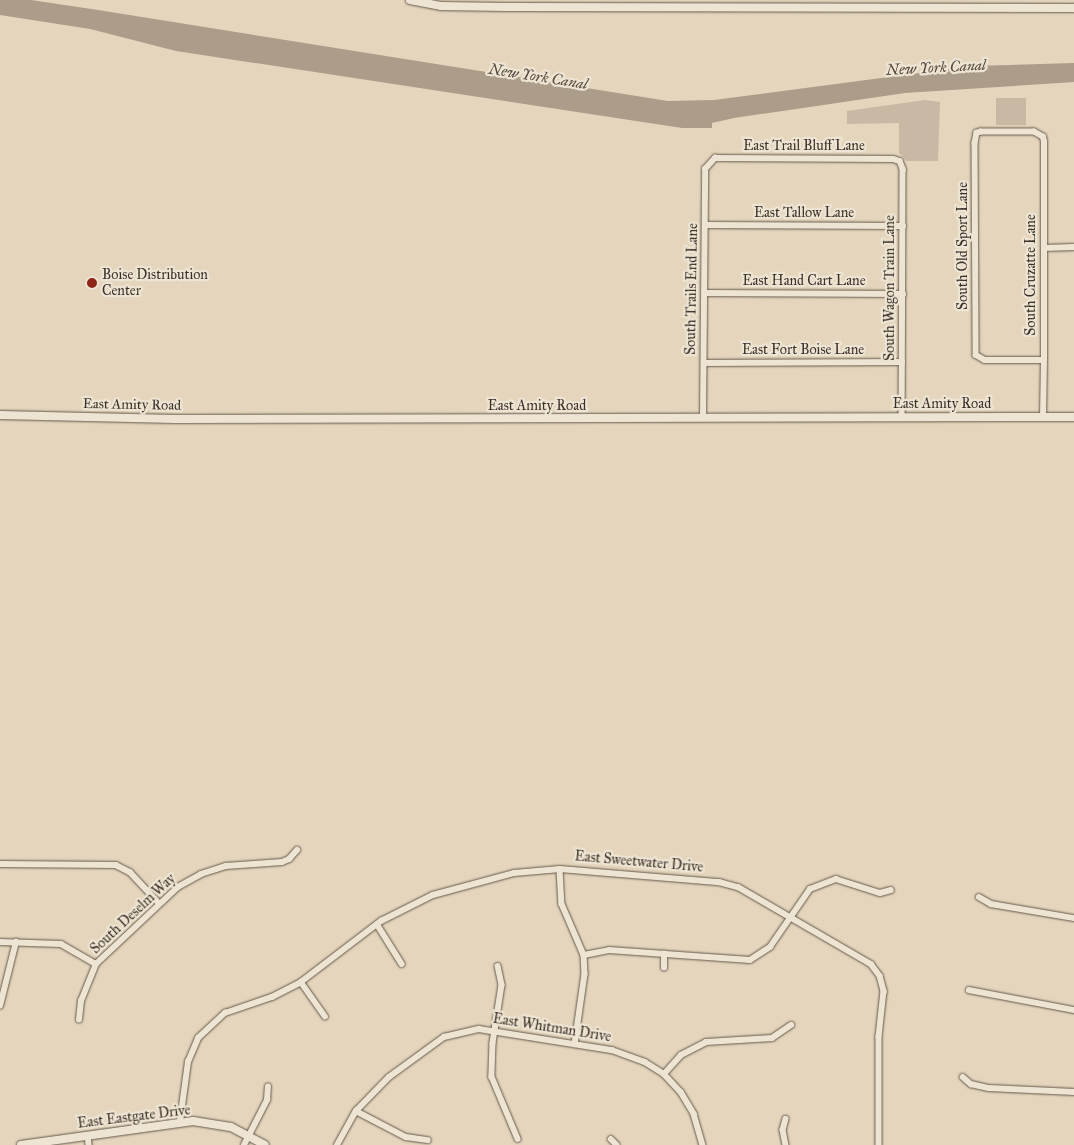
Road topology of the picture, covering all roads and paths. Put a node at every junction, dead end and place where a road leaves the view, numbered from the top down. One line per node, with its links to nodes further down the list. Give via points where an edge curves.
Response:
1 (410, 0): 2 (street, via 441,6)
2 (506, 3): 3 (street)
3 (707, 4): 4 (street)
4 (751, 4): 5 (street)
5 (1074, 8)
6 (1042, 134): 11 (street, South Cruzatte Lane); 15 (street, South Old Sport Lane, via 977,134 977,358)
7 (900, 162): 8 (street, East Trail Bluff Lane, via 893,158 715,158); 10 (street, South Wagon Train Lane, via 903,169)
8 (708, 163): 9 (street, South Trails End Lane)
9 (706, 225): 10 (street, East Tallow Lane); 13 (street, South Trails End Lane)
10 (903, 226): 14 (street, South Wagon Train Lane)
11 (1044, 248): 12 (street); 15 (street, South Cruzatte Lane)
12 (1074, 248)
13 (705, 293): 14 (street, East Hand Cart Lane); 17 (street, South Trails End Lane)
14 (903, 294): 16 (street, South Wagon Train Lane)
15 (1044, 360): 21 (street, South Cruzatte Lane)
16 (902, 362): 17 (street, East Fort Boise Lane); 19 (street, South Wagon Train Lane)
17 (704, 363): 20 (street, South Trails End Lane)
18 (0, 415): 20 (street, East Amity Road, via 175,419)
19 (902, 416): 20 (street, East Amity Road); 21 (street, East Amity Road)
20 (703, 417)
21 (1044, 417): 22 (street, East Amity Road)
22 (1074, 417)
23 (297, 850): 28 (street, South Deselm Way, via 290,859 282,862 234,864 209,871 185,882)
24 (0, 864): 28 (street, via 116,865 130,872)
25 (560, 869): 29 (street, East Sweetwater Drive, via 719,882 757,895); 31 (street, East Sweetwater Drive, via 477,880 433,895); 35 (street, via 562,904)
26 (891, 890): 29 (street, via 880,893 844,880 828,880 810,889)
27 (979, 897): 30 (street, via 991,904)
28 (159, 903): 36 (street, South Deselm Way)
29 (790, 916): 34 (street, via 770,947 750,960); 69 (street, East Sweetwater Drive, via 871,964 880,976 884,991 879,1037)
30 (1074, 918)
31 (377, 924): 37 (street); 40 (street, East Sweetwater Drive)
32 (0, 942): 33 (street)
33 (16, 942): 36 (street, via 61,944); 42 (street)
34 (664, 954): 35 (street, via 609,950); 39 (street)
35 (584, 955): 48 (street, via 585,974)
36 (96, 964): 45 (street, South Deselm Way, via 81,1001)
37 (402, 964)
38 (498, 966): 47 (street, via 502,985)
39 (664, 968)
40 (301, 982): 44 (street); 55 (street, East Sweetwater Drive, via 272,997 225,1013 198,1038 188,1062)
41 (969, 990): 43 (street)
42 (0, 1006)
43 (1074, 1010)
44 (325, 1016)
45 (79, 1020)
46 (791, 1025): 49 (street, via 772,1038 706,1042 681,1055)
47 (495, 1030): 48 (street, East Whitman Drive); 53 (street, East Whitman Drive, via 478,1029 444,1037 389,1077); 58 (street, via 492,1077)
48 (575, 1044): 49 (street, East Whitman Drive, via 623,1053)
49 (664, 1074): 67 (street, East Whitman Drive, via 686,1100)
50 (964, 1077): 52 (street, via 971,1084 990,1088)
51 (268, 1087): 57 (street, via 267,1100)
52 (1074, 1092)
53 (356, 1111): 60 (street, via 406,1137); 65 (street, East Whitman Drive)
54 (786, 1119): 68 (street, via 783,1130)
55 (180, 1121): 56 (street, East Eastgate Drive); 57 (street, East Eastgate Drive, via 213,1123)
56 (88, 1135): 61 (street, East Eastgate Drive); 62 (street)
57 (249, 1136): 63 (street); 64 (street, East Eastgate Drive)
58 (518, 1139)
59 (611, 1139): 66 (street)
60 (428, 1140)
61 (21, 1145)
62 (89, 1145)
63 (244, 1145)
64 (266, 1145)
65 (337, 1145)
66 (617, 1145)
67 (703, 1145)
68 (786, 1145)
69 (879, 1145)

